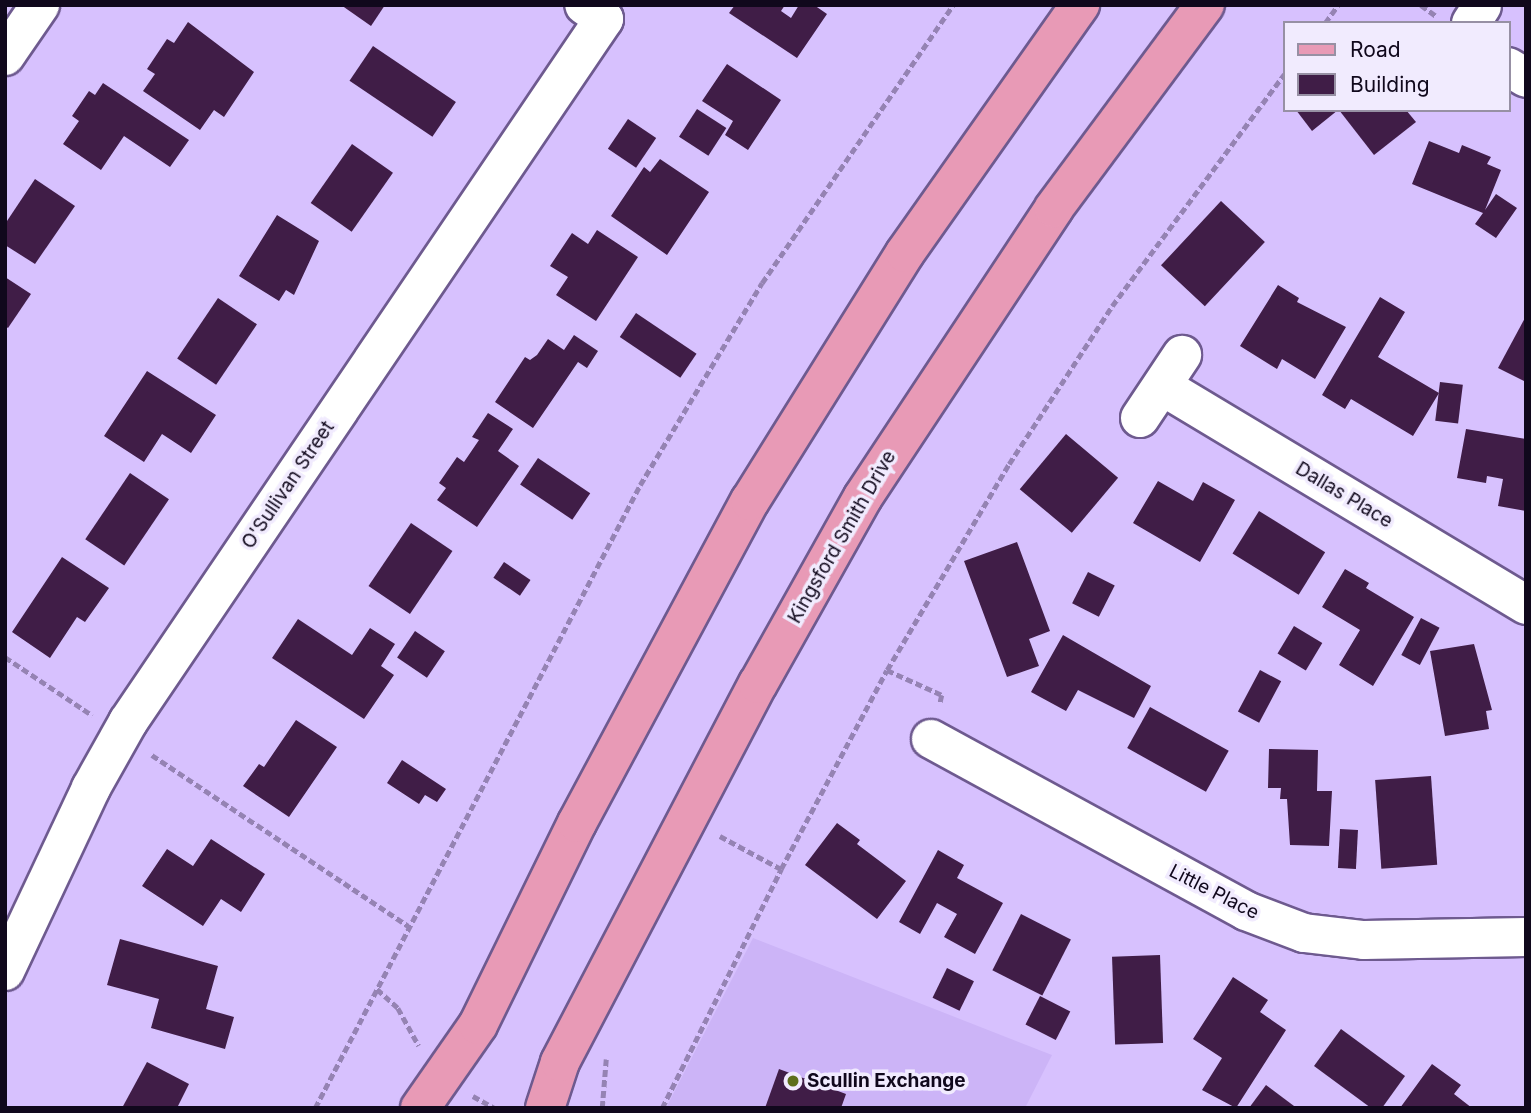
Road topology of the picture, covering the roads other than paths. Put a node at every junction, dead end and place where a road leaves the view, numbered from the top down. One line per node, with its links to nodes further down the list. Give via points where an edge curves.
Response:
1 (40, 5): 8 (street)
2 (1080, 5): 16 (main road, via 905,253 750,501 583,811 478,1025)
3 (1205, 5): 6 (main road, Kingsford Smith Drive)
4 (1482, 6): 7 (street)
5 (601, 10): 15 (street, O'Sullivan Street, via 121,734)
6 (1184, 21): 17 (main road, Kingsford Smith Drive, via 863,497 758,684 567,1050)
7 (1472, 21)
8 (5, 56)
9 (1510, 67): 10 (street)
10 (1526, 78)
11 (1140, 418): 12 (street, Dallas Place, via 1172,371)
12 (1526, 605)
13 (931, 739): 14 (street, Little Place, via 1246,911 1304,933 1364,940)
14 (1526, 937)
15 (5, 971)
16 (420, 1108)
17 (545, 1108)

